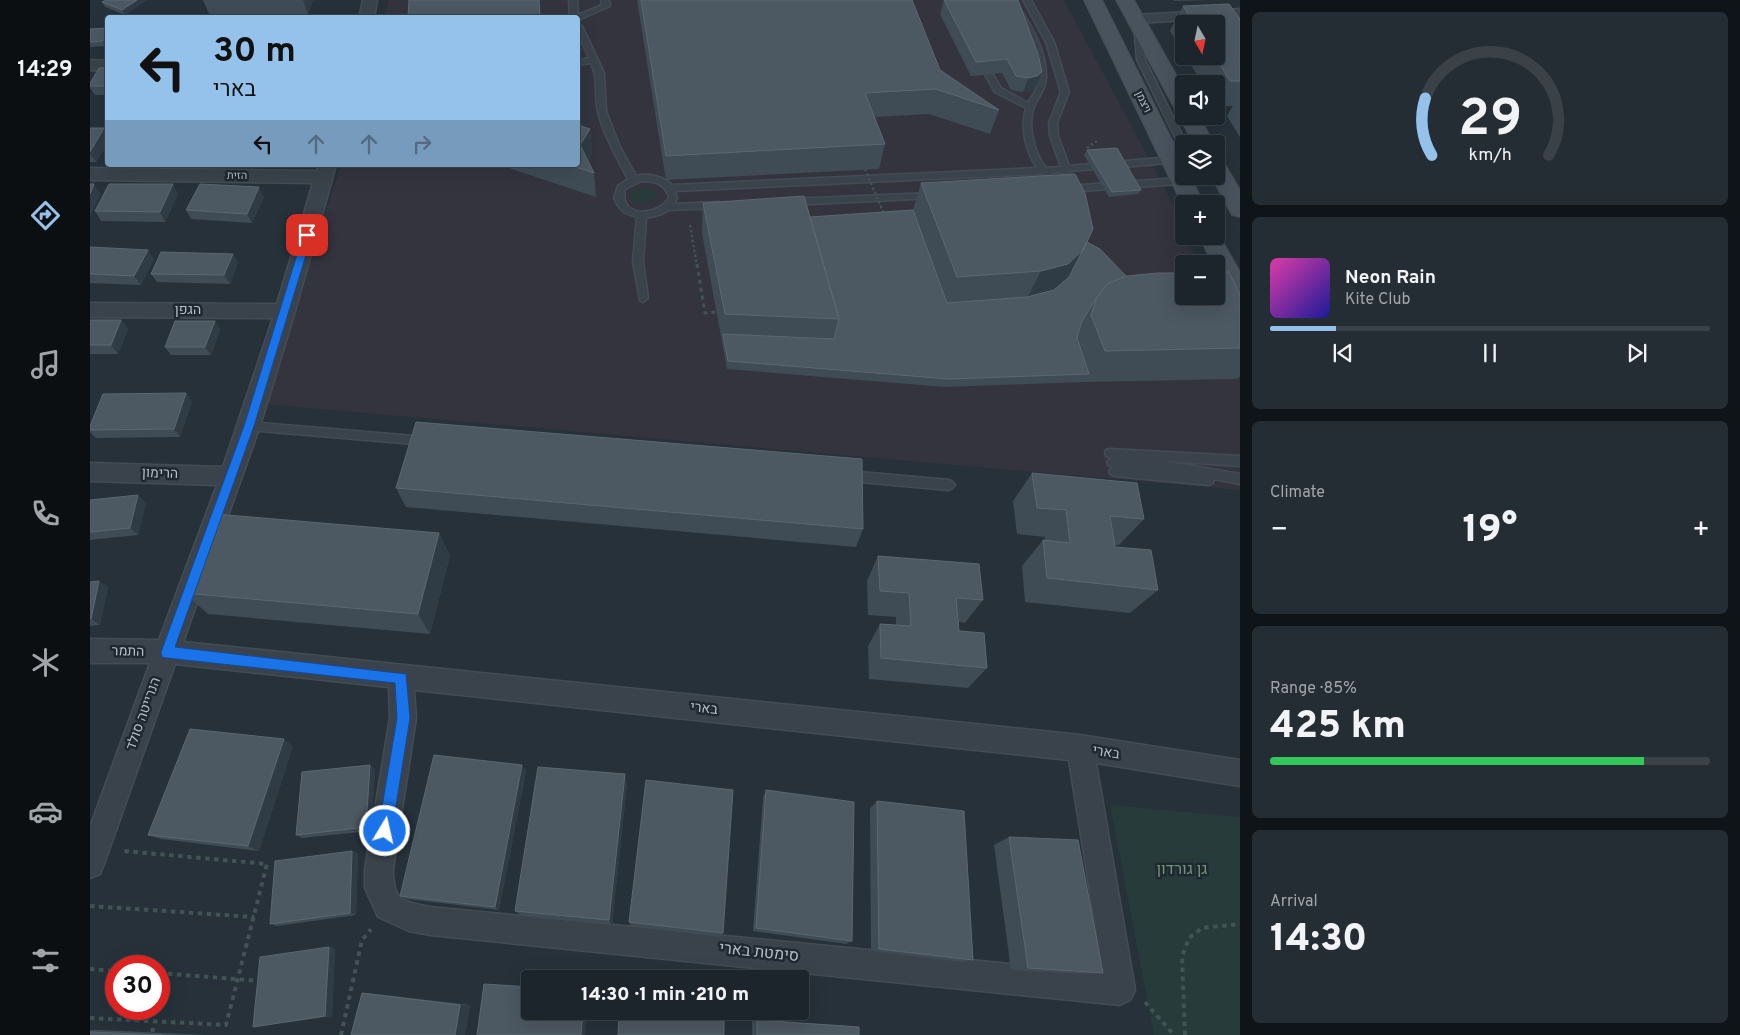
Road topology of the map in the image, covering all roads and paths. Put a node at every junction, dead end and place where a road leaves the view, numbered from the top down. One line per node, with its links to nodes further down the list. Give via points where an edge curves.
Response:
1 (370, 0): 9 (street)
2 (573, 0): 10 (lane)
3 (605, 0): 11 (lane, via 606,6)
4 (1010, 0): 20 (lane, via 1023,19 1042,66 1041,85)
5 (1027, 0): 24 (lane, via 1050,42 1065,92 1053,123 1054,136)
6 (1093, 0): 22 (street, ויצמן)
7 (1125, 0): 12 (street)
8 (1240, 13): 12 (street)
9 (367, 15)
10 (576, 15)
11 (580, 16)
12 (1136, 19): 19 (street); 21 (lane, via 1141,60)
13 (580, 30): 15 (lane)
14 (976, 52): 20 (lane, via 998,90)
15 (594, 60): 16 (lane); 30 (lane, via 600,73 602,111)
16 (580, 63)
17 (90, 65): 18 (street)
18 (105, 66)
19 (1175, 90)
20 (1030, 108): 27 (lane, via 1026,120 1030,146)
21 (1178, 135)
22 (1175, 157)
23 (864, 169): 42 (path, bridge)
24 (1066, 169): 25 (lane); 27 (lane); 33 (lane)
25 (1175, 170)
26 (326, 171): 29 (street, הזית); 48 (street, הנרייטה סולד)
27 (1042, 171): 32 (lane); 33 (lane)
28 (1175, 171): 33 (lane)
29 (90, 174)
30 (633, 180): 32 (lane, via 658,180); 41 (lane, via 621,188 618,199 626,210)
31 (1225, 183): 40 (street)
32 (670, 188): 37 (lane, via 672,198)
33 (1060, 189)
34 (939, 195): 35 (lane)
35 (784, 202)
36 (726, 204): 37 (lane)
37 (668, 207): 41 (lane)
38 (875, 210): 39 (path)
39 (884, 210)
40 (1240, 210)
41 (642, 215): 46 (lane, via 638,262)
42 (887, 221)
43 (699, 224): 49 (path, via 689,225 706,313)
44 (1215, 245): 45 (street)
45 (1240, 294)
46 (643, 298)
47 (90, 310): 48 (street, הגפן)
48 (285, 311): 50 (street, הנרייטה סולד)
49 (717, 312)
50 (249, 426): 51 (lane); 54 (street, הנרייטה סולד)
51 (436, 442)
52 (1240, 461): 56 (lane, via 1112,462)
53 (90, 472): 54 (street, הרימון)
54 (231, 476): 59 (street, הנרייטה סולד)
55 (840, 476): 57 (lane)
56 (1240, 481)
57 (949, 485)
58 (90, 651): 59 (street, התמר)
59 (167, 652): 60 (street, בארי); 63 (street, הנרייטה סולד)
60 (401, 678): 61 (street, בארי); 65 (street, via 403,718 379,869 380,888)
61 (1080, 748): 62 (street, בארי); 73 (street)
62 (1240, 773)
63 (93, 856): 66 (path, via 267,864)
64 (90, 906): 66 (path)
65 (388, 907): 73 (street, סימטת בארי, via 409,917 430,920); 77 (path, via 362,940)
66 (254, 918): 71 (path)
67 (1240, 924): 79 (path, via 1202,928 1189,938 1182,956)
68 (90, 969): 69 (path)
69 (105, 970)
70 (170, 975): 71 (path)
71 (238, 979): 72 (path); 75 (path, via 226,1025)
72 (265, 982)
73 (1120, 990): 78 (path, via 1148,1005)
74 (90, 1018): 75 (path)
75 (156, 1021): 76 (path)
76 (152, 1032)
77 (341, 1035)
78 (1174, 1035)
79 (1185, 1035)

